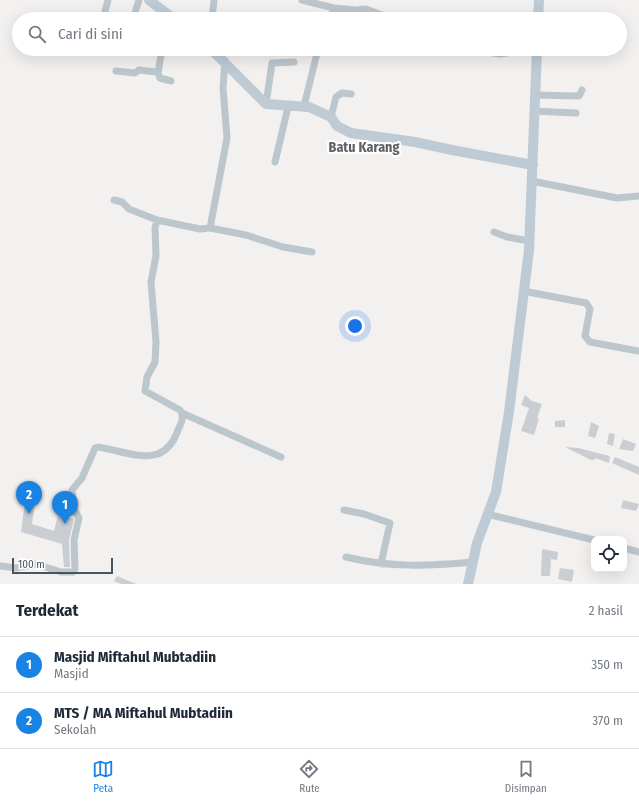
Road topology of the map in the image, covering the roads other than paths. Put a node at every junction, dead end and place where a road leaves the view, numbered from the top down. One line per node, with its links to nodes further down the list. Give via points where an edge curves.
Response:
1 (108, 0): 8 (street)
2 (139, 0): 9 (street)
3 (149, 0): 10 (street)
4 (214, 0): 11 (street)
5 (302, 0): 7 (street)
6 (539, 0): 14 (street)
7 (334, 8): 12 (street); 13 (street, via 366,9)
8 (105, 12)
9 (135, 12)
10 (165, 12)
11 (213, 12)
12 (333, 12)
13 (374, 12)
14 (538, 12)
15 (161, 56): 22 (street)
16 (219, 56): 19 (street)
17 (316, 56): 28 (street)
18 (537, 56): 26 (street)
19 (225, 61): 27 (street); 39 (street, via 223,88 227,138)
20 (294, 62): 27 (street, via 272,62)
21 (116, 71): 22 (street, via 135,73 141,70)
22 (158, 73): 23 (street, via 160,78)
23 (171, 81)
24 (582, 90): 26 (street, via 579,96)
25 (351, 94): 32 (street, via 342,93 336,97)
26 (535, 95): 30 (street)
27 (266, 104): 29 (street)
28 (304, 106): 29 (street); 32 (street)
29 (288, 107): 33 (street)
30 (534, 111): 31 (street); 34 (street)
31 (576, 113)
32 (330, 117): 34 (street, via 337,126 351,133 415,142)
33 (275, 162)
34 (533, 165): 35 (street)
35 (532, 181): 36 (street, via 617,198); 41 (street)
36 (639, 196)
37 (114, 200): 38 (street)
38 (157, 220): 39 (street, via 200,229); 45 (street, via 156,256 151,282 155,362 147,377 145,391)
39 (210, 228): 42 (street, via 246,234)
40 (494, 232): 41 (street)
41 (529, 241): 43 (street)
42 (312, 252)
43 (523, 290): 44 (street, via 586,303 590,309 585,336 587,340); 48 (street, via 502,464 496,492)
44 (638, 351)
45 (182, 413): 46 (street); 55 (street, via 183,418 176,438 164,453 148,456 98,446 95,448 82,478 72,490 74,509 79,518 74,540 73,572 61,572 36,564 16,568)
46 (281, 457)
47 (344, 510): 54 (street, via 390,523)
48 (487, 514): 49 (street); 53 (street)
49 (591, 539)
50 (627, 549): 51 (street)
51 (639, 552)
52 (346, 557): 54 (street)
53 (473, 562): 54 (street, via 419,567); 56 (street)
54 (383, 564)
55 (0, 566)
56 (468, 584)

